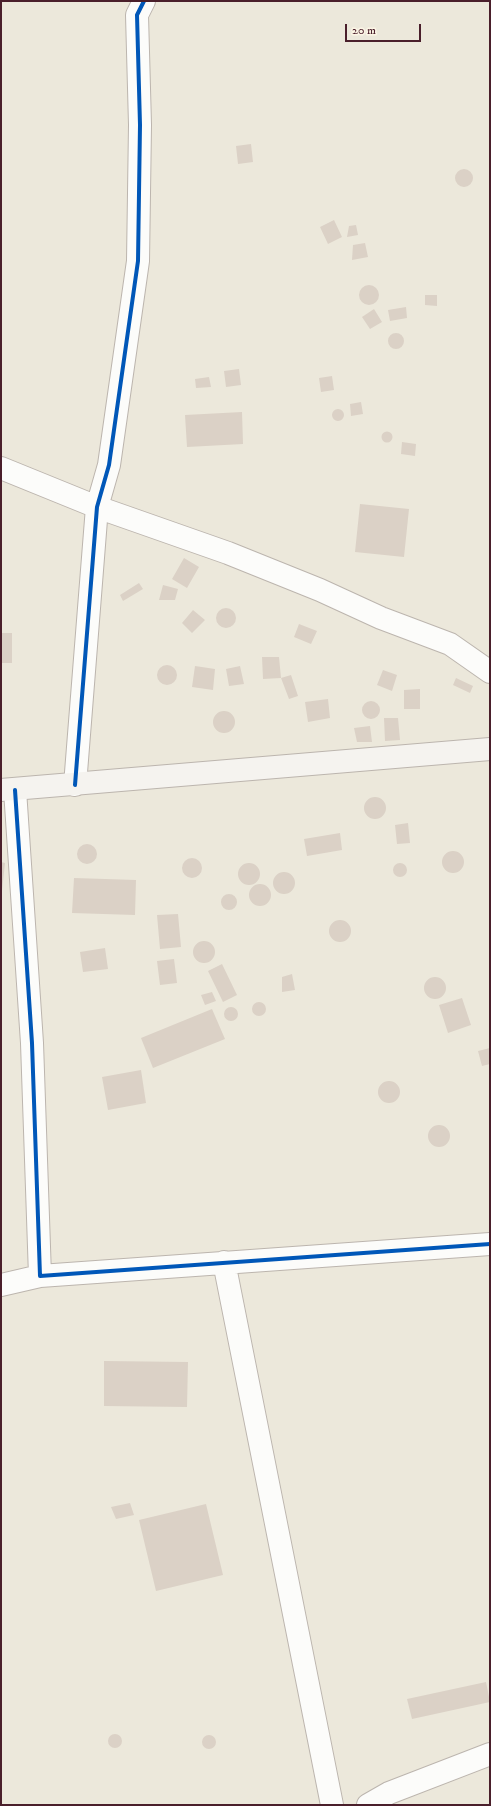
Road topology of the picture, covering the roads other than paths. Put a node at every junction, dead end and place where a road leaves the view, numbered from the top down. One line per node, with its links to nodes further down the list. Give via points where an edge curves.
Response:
1 (144, 1): 3 (street, via 137,15 140,125 138,261 109,465)
2 (1, 468): 3 (street)
3 (97, 507): 4 (street, via 228,553 381,618 450,644); 6 (street)
4 (490, 672)
5 (490, 749): 6 (main road)
6 (75, 785): 7 (main road)
7 (8, 790): 10 (street, via 32,1043)
8 (490, 1244): 9 (street)
9 (224, 1262): 10 (street); 13 (street)
10 (40, 1276): 11 (street)
11 (1, 1285)
12 (490, 1756): 14 (street, via 389,1793)
13 (332, 1805)
14 (368, 1805)

